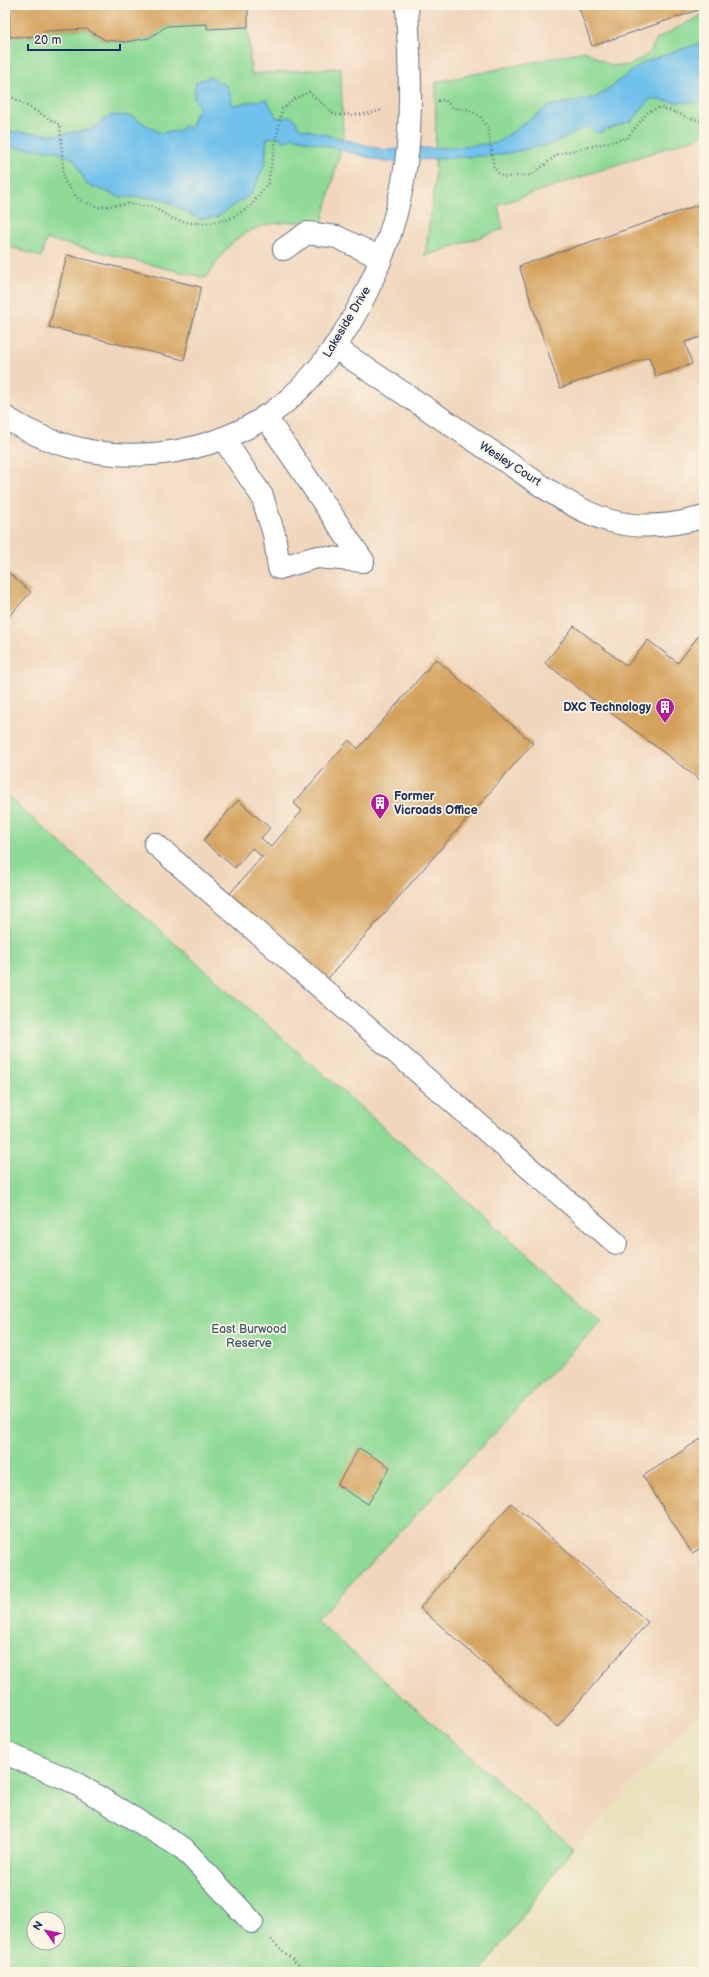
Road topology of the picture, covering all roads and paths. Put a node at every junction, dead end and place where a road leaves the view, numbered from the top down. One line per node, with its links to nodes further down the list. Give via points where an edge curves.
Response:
1 (407, 5): 7 (street, Lakeside Drive, via 410,105 406,164 396,213)
2 (5, 97): 3 (path, via 12,98 60,125 64,181 79,200 99,207 128,204 153,206 173,219 211,224 229,219 250,207 268,183)
3 (282, 109)
4 (704, 122): 5 (path, via 660,107 648,112 627,138 558,154 532,175 503,177 494,168)
5 (488, 129)
6 (284, 249): 7 (street, via 307,233 337,237)
7 (381, 258): 8 (street, Lakeside Drive, via 357,308)
8 (334, 347): 9 (street, Lakeside Drive, via 288,400); 12 (street, Wesley Court, via 520,471 594,516 634,524 677,523)
9 (265, 416): 11 (street, Lakeside Drive); 11 (street, via 363,561 316,557 279,568 274,534 262,496)
10 (5, 417): 11 (street, Lakeside Drive, via 53,441 82,450 119,455 141,456 191,449)
11 (223, 438)
12 (704, 517)
13 (155, 844): 14 (street)
14 (616, 1243)
15 (5, 1752): 16 (street, via 72,1781 184,1850)
16 (252, 1922): 17 (path)
17 (306, 1972)

